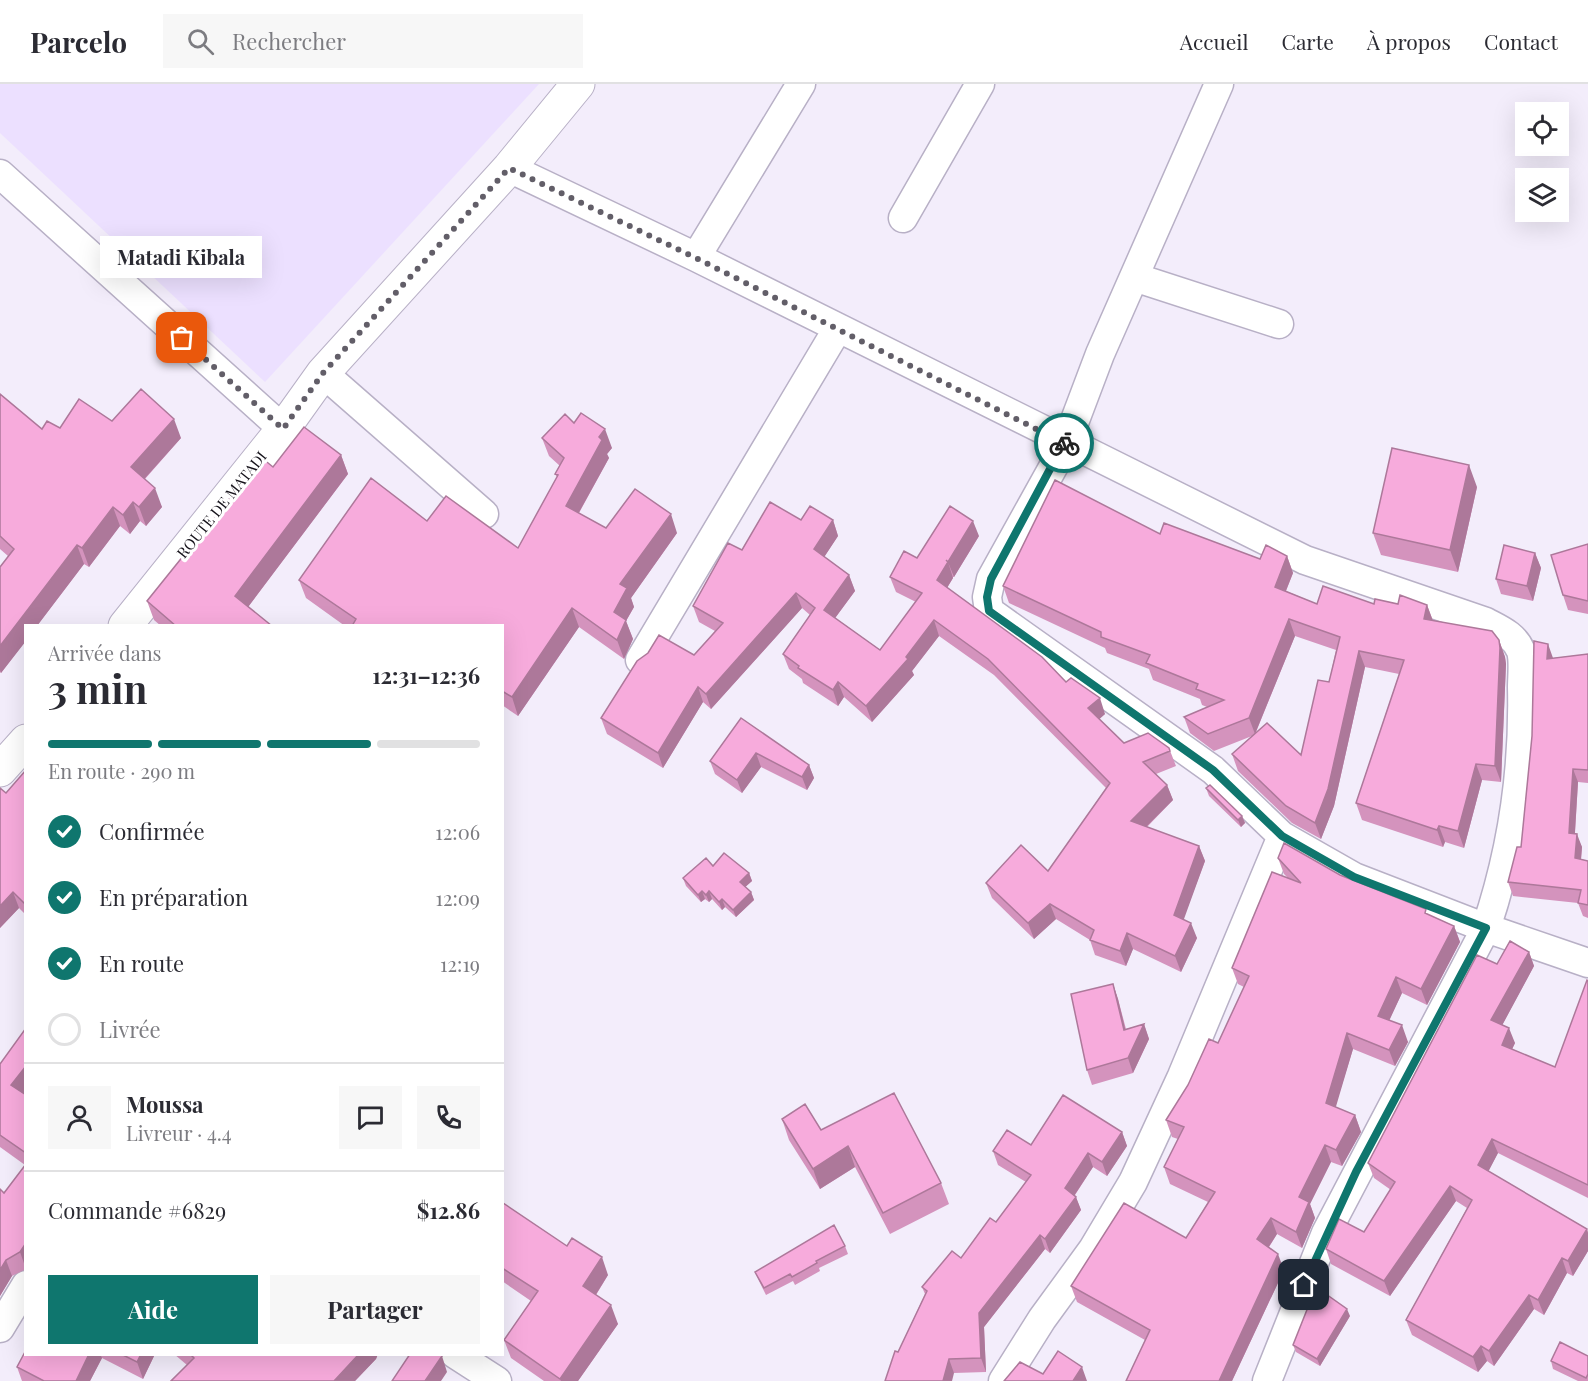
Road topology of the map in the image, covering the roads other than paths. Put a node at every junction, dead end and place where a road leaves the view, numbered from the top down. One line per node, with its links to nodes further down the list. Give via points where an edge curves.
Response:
1 (578, 84): 5 (highway, ROUTE DE MATADI)
2 (801, 84): 8 (street)
3 (980, 84): 7 (street)
4 (1220, 84): 9 (street)
5 (509, 168): 8 (street); 12 (highway, ROUTE DE MATADI)
6 (5, 188): 13 (street)
7 (903, 218)
8 (696, 258): 11 (street)
9 (1134, 277): 10 (street); 14 (street)
10 (1279, 324)
11 (837, 328): 14 (street); 17 (street)
12 (323, 373): 13 (highway, ROUTE DE MATADI); 15 (street)
13 (283, 429): 16 (highway, ROUTE DE MATADI)
14 (1066, 444): 20 (street, via 991,579 989,611 1213,770); 21 (street, via 1305,560 1486,622 1511,635 1521,652 1523,731 1515,812 1499,889)
15 (484, 514)
16 (137, 621)
17 (640, 660)
18 (24, 743): 19 (highway)
19 (0, 770)
20 (1282, 836): 21 (street, via 1354,877); 27 (street, via 1182,1076 1133,1182 1093,1249)
21 (1486, 928): 22 (street); 28 (street, via 1326,1233)
22 (1588, 963)
23 (24, 1288): 24 (street)
24 (0, 1328)
25 (458, 1366): 26 (street)
26 (497, 1381)
27 (1003, 1381)
28 (1268, 1381)

